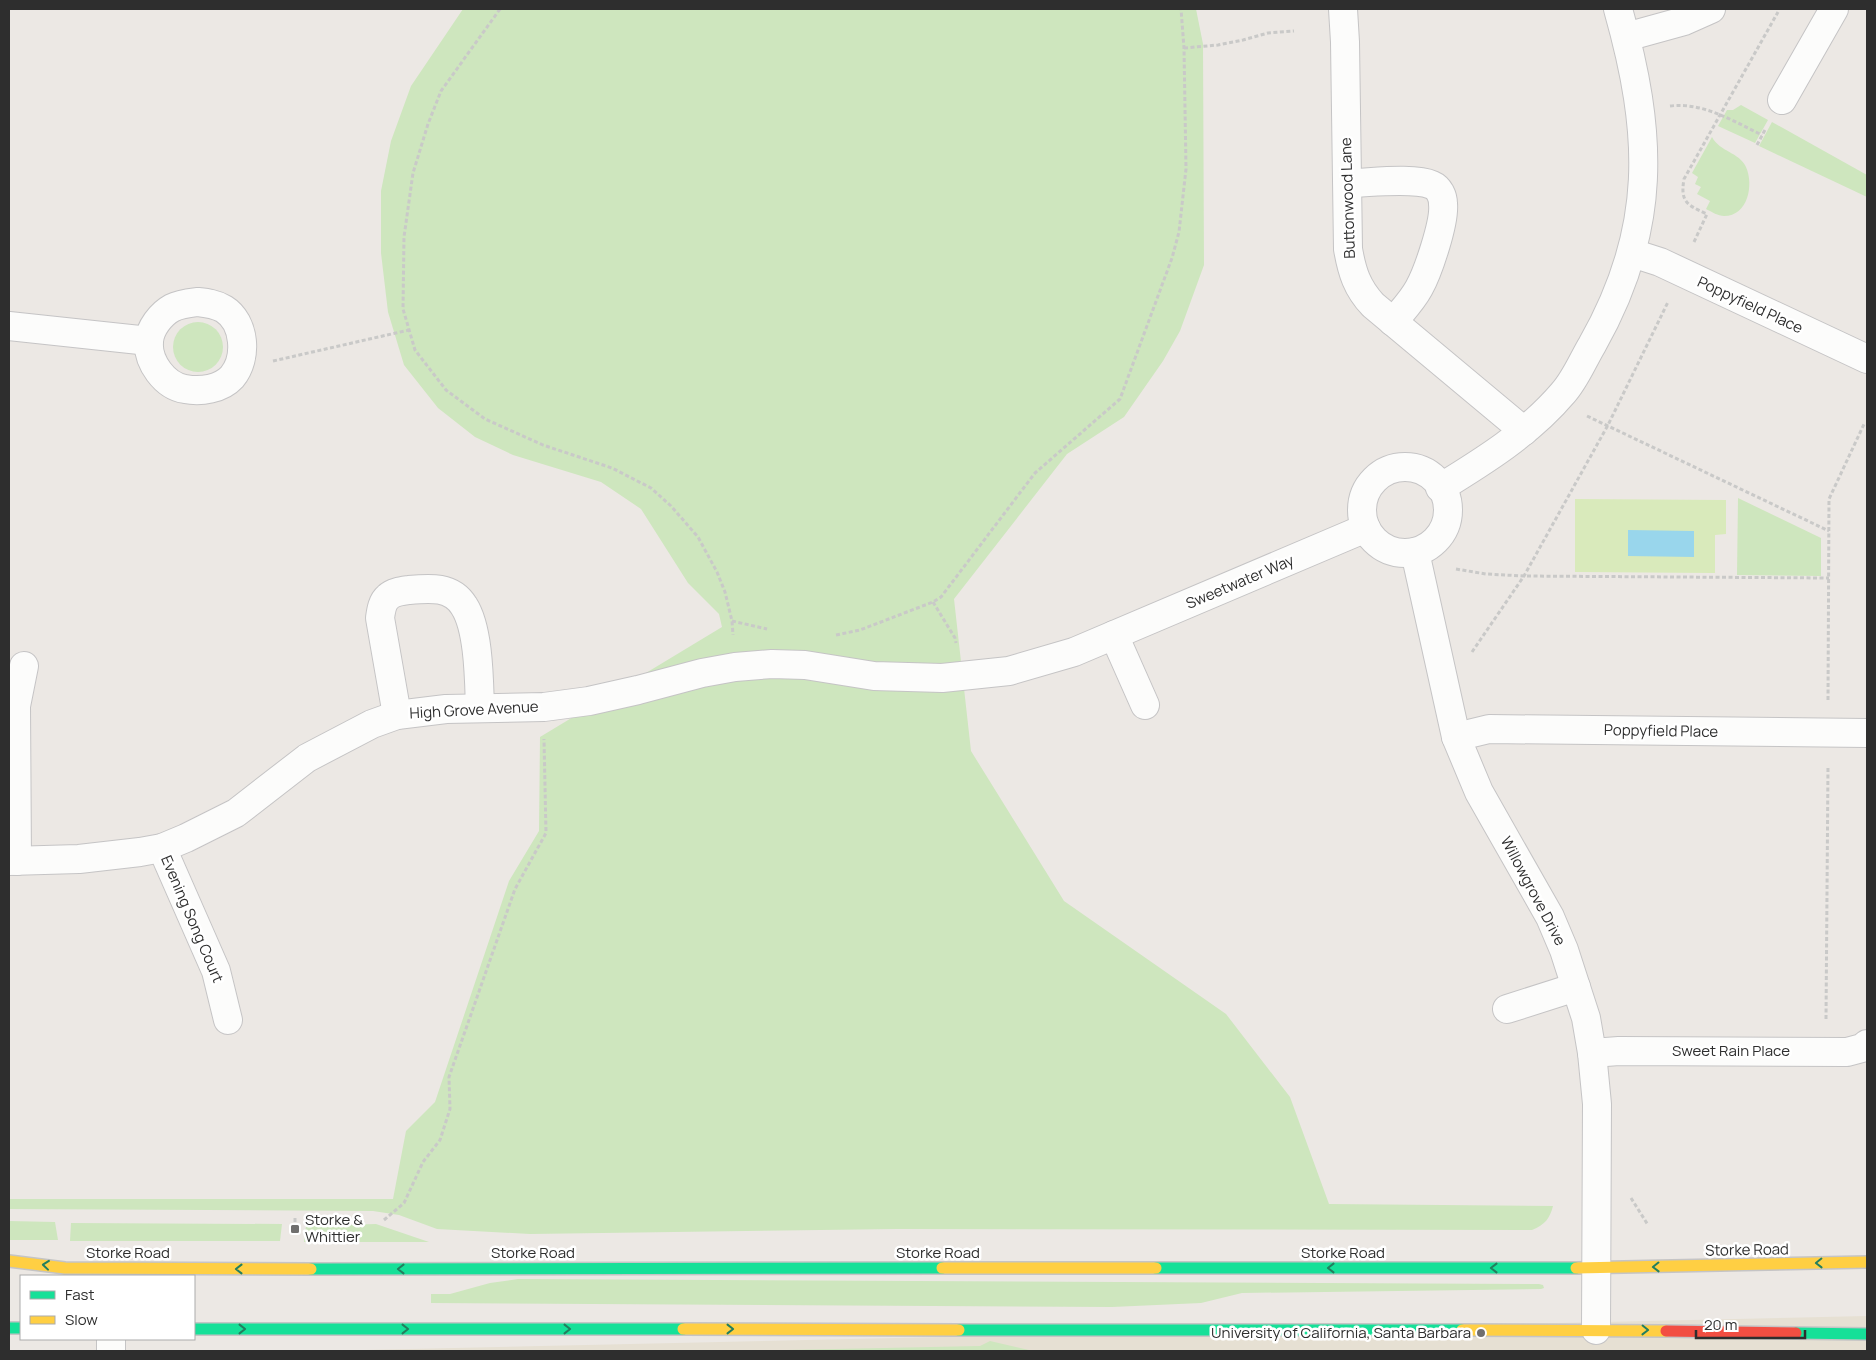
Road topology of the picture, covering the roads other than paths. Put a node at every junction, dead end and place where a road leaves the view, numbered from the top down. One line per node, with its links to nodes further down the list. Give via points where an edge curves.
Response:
1 (1342, 9): 7 (street, Buttonwood Lane)
2 (1618, 9): 5 (street)
3 (1711, 9): 5 (street, via 1684,21)
4 (1834, 9): 6 (street)
5 (1626, 37): 8 (street, via 1637,85 1644,146 1640,214)
6 (1776, 110)
7 (1348, 183): 9 (street, Buttonwood Lane, via 1351,269 1363,294); 9 (street, via 1421,182 1433,185 1442,195 1444,205 1438,234 1419,287)
8 (1632, 253): 12 (street, Poppyfield Place, via 1660,262); 13 (street, via 1605,321 1564,392)
9 (1393, 322): 13 (street, Buttonwood Lane)
10 (9, 326): 11 (street)
11 (149, 341): 11 (street, via 153,327 173,307 212,303 225,309 234,319 242,334 242,350 239,366 231,378 199,391 183,389 169,382 151,357)
12 (1867, 359)
13 (1524, 431): 14 (street, via 1502,449)
14 (1440, 488): 15 (street, via 1426,473 1413,468 1387,471 1372,484 1363,501 1362,515); 16 (street, via 1448,508 1446,523 1428,546)
15 (1366, 528): 16 (street, via 1386,549); 17 (street, Sweetwater Way)
16 (1414, 552): 24 (street, Willowgrove Drive)
17 (1114, 635): 19 (street, Sweetwater Way, via 1074,652 1010,671); 20 (street)
18 (24, 666): 26 (street, via 16,706)
19 (942, 678): 21 (street, High Grove Avenue, via 874,676 805,665 772,664 702,673 589,701 544,707)
20 (1145, 705)
21 (480, 708): 22 (street, High Grove Avenue); 22 (street, via 476,650 466,607 449,591 424,588 397,592 387,597 382,607 380,618)
22 (397, 715): 25 (street, High Grove Avenue, via 372,724 308,758 236,813)
23 (1867, 733): 24 (street, Poppyfield Place, via 1489,729)
24 (1456, 737): 27 (street, Willowgrove Drive, via 1478,792 1550,918)
25 (162, 848): 26 (street, High Grove Avenue, via 79,860); 29 (street, Evening Song Court, via 216,971)
26 (13, 861)
27 (1576, 986): 28 (street); 31 (street, Willowgrove Drive)
28 (1508, 1008)
29 (228, 1020)
30 (1867, 1044): 31 (street, Sweet Rain Place, via 1847,1052)
31 (1592, 1052): 34 (street, Willowgrove Drive, via 1597,1104)
32 (9, 1261): 35 (main road, Storke Road, one-way to 32)
33 (1867, 1262): 34 (main road, Storke Road, one-way to 34)
34 (1596, 1268): 35 (main road, Storke Road, one-way to 35); 37 (street, Willowgrove Drive)
35 (112, 1272)
36 (195, 1329): 37 (main road, one-way to 37)
37 (1596, 1330): 38 (main road, one-way to 38)
38 (1867, 1334)

